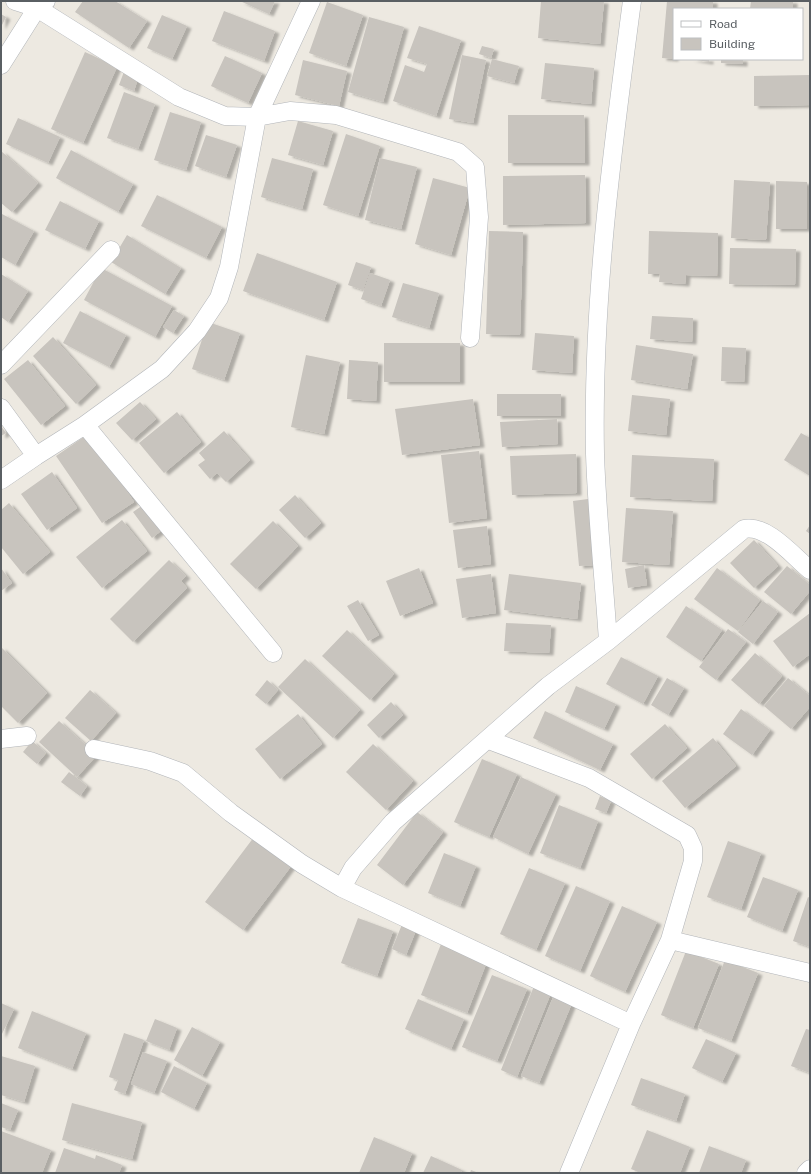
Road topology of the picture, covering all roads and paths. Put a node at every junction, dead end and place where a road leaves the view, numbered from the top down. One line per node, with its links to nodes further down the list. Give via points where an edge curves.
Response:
1 (15, 1): 4 (street)
2 (311, 1): 6 (street)
3 (632, 1): 15 (street, via 611,162 598,315 595,455)
4 (41, 4): 5 (street); 6 (street, via 179,96 225,116)
5 (1, 65)
6 (257, 117): 8 (street, via 290,111 336,115 458,152 468,158 476,167 479,217); 11 (street, via 229,267 219,298 197,331 162,369)
7 (111, 250): 9 (street)
8 (470, 338)
9 (1, 365)
10 (1, 408): 12 (street)
11 (85, 425): 12 (street); 16 (street)
12 (36, 456): 13 (street)
13 (1, 480)
14 (810, 570): 15 (street, via 768,534 751,528 744,529)
15 (608, 641): 19 (street, via 548,686)
16 (273, 653)
17 (27, 736): 18 (street)
18 (1, 739)
19 (488, 740): 21 (street, via 393,822 353,868); 22 (street, via 589,778 687,835 693,848 693,861)
20 (94, 749): 21 (street, via 150,761 183,773 231,813 302,864)
21 (342, 888): 24 (street)
22 (670, 940): 23 (street); 24 (street)
23 (810, 973)
24 (631, 1024): 26 (street)
25 (810, 1169): 27 (street)
26 (569, 1173)
27 (806, 1173)

